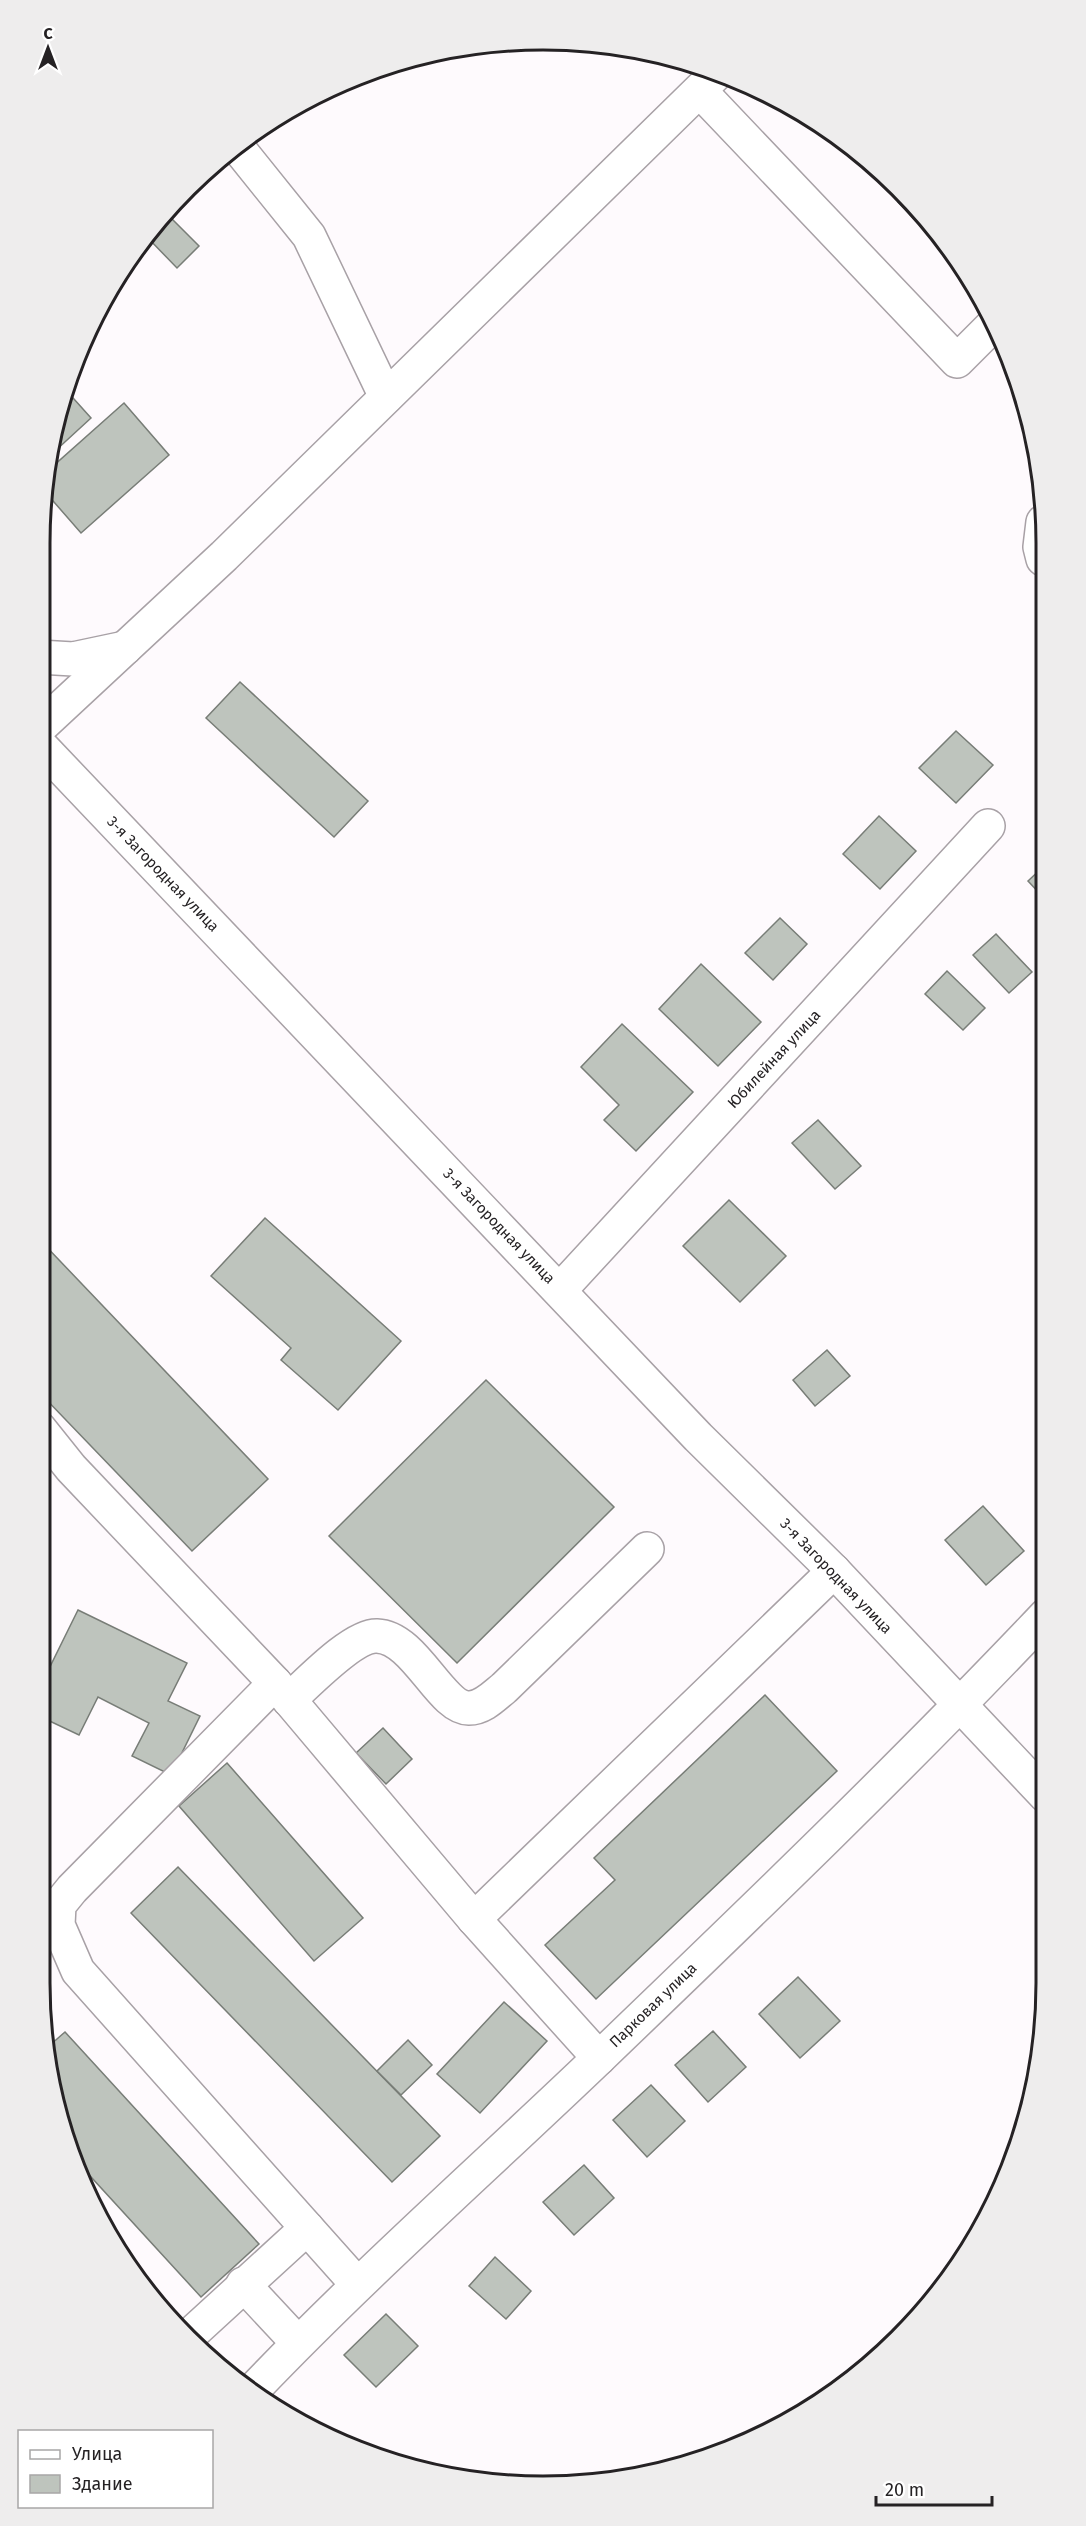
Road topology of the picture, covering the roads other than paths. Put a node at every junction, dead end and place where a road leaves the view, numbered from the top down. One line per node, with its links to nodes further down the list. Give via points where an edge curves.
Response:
1 (709, 81): 3 (main road, via 957,361); 4 (main road)
2 (242, 152): 4 (main road, via 309,236)
3 (988, 330)
4 (386, 397): 5 (main road)
5 (125, 648): 6 (main road, via 73,658); 7 (main road)
6 (50, 657)
7 (50, 718)
8 (50, 756): 10 (main road, 3-я Загородная улица)
9 (988, 826): 10 (main road, Юбилейная улица)
10 (560, 1290): 13 (main road, 3-я Загородная улица, via 698,1437)
11 (50, 1442): 15 (main road)
12 (647, 1549): 15 (main road, via 504,1688 481,1705 467,1709 452,1702 403,1646 378,1636 353,1644)
13 (834, 1571): 16 (main road, 3-я Загородная улица); 18 (main road)
14 (1036, 1626): 16 (main road, Парковая улица)
15 (282, 1691): 18 (main road); 20 (main road, via 72,1888 59,1905 57,1925 78,1971)
16 (960, 1705): 17 (main road, 3-я Загородная улица); 19 (main road, Парковая улица)
17 (1036, 1785)
18 (474, 1919): 19 (main road)
19 (599, 2058): 22 (main road, Парковая улица)
20 (307, 2228): 21 (main road); 22 (main road)
21 (243, 2284): 23 (main road); 24 (main road)
22 (357, 2284): 24 (main road, Парковая улица)
23 (194, 2332)
24 (298, 2343): 25 (main road, Парковая улица)
25 (258, 2385)

